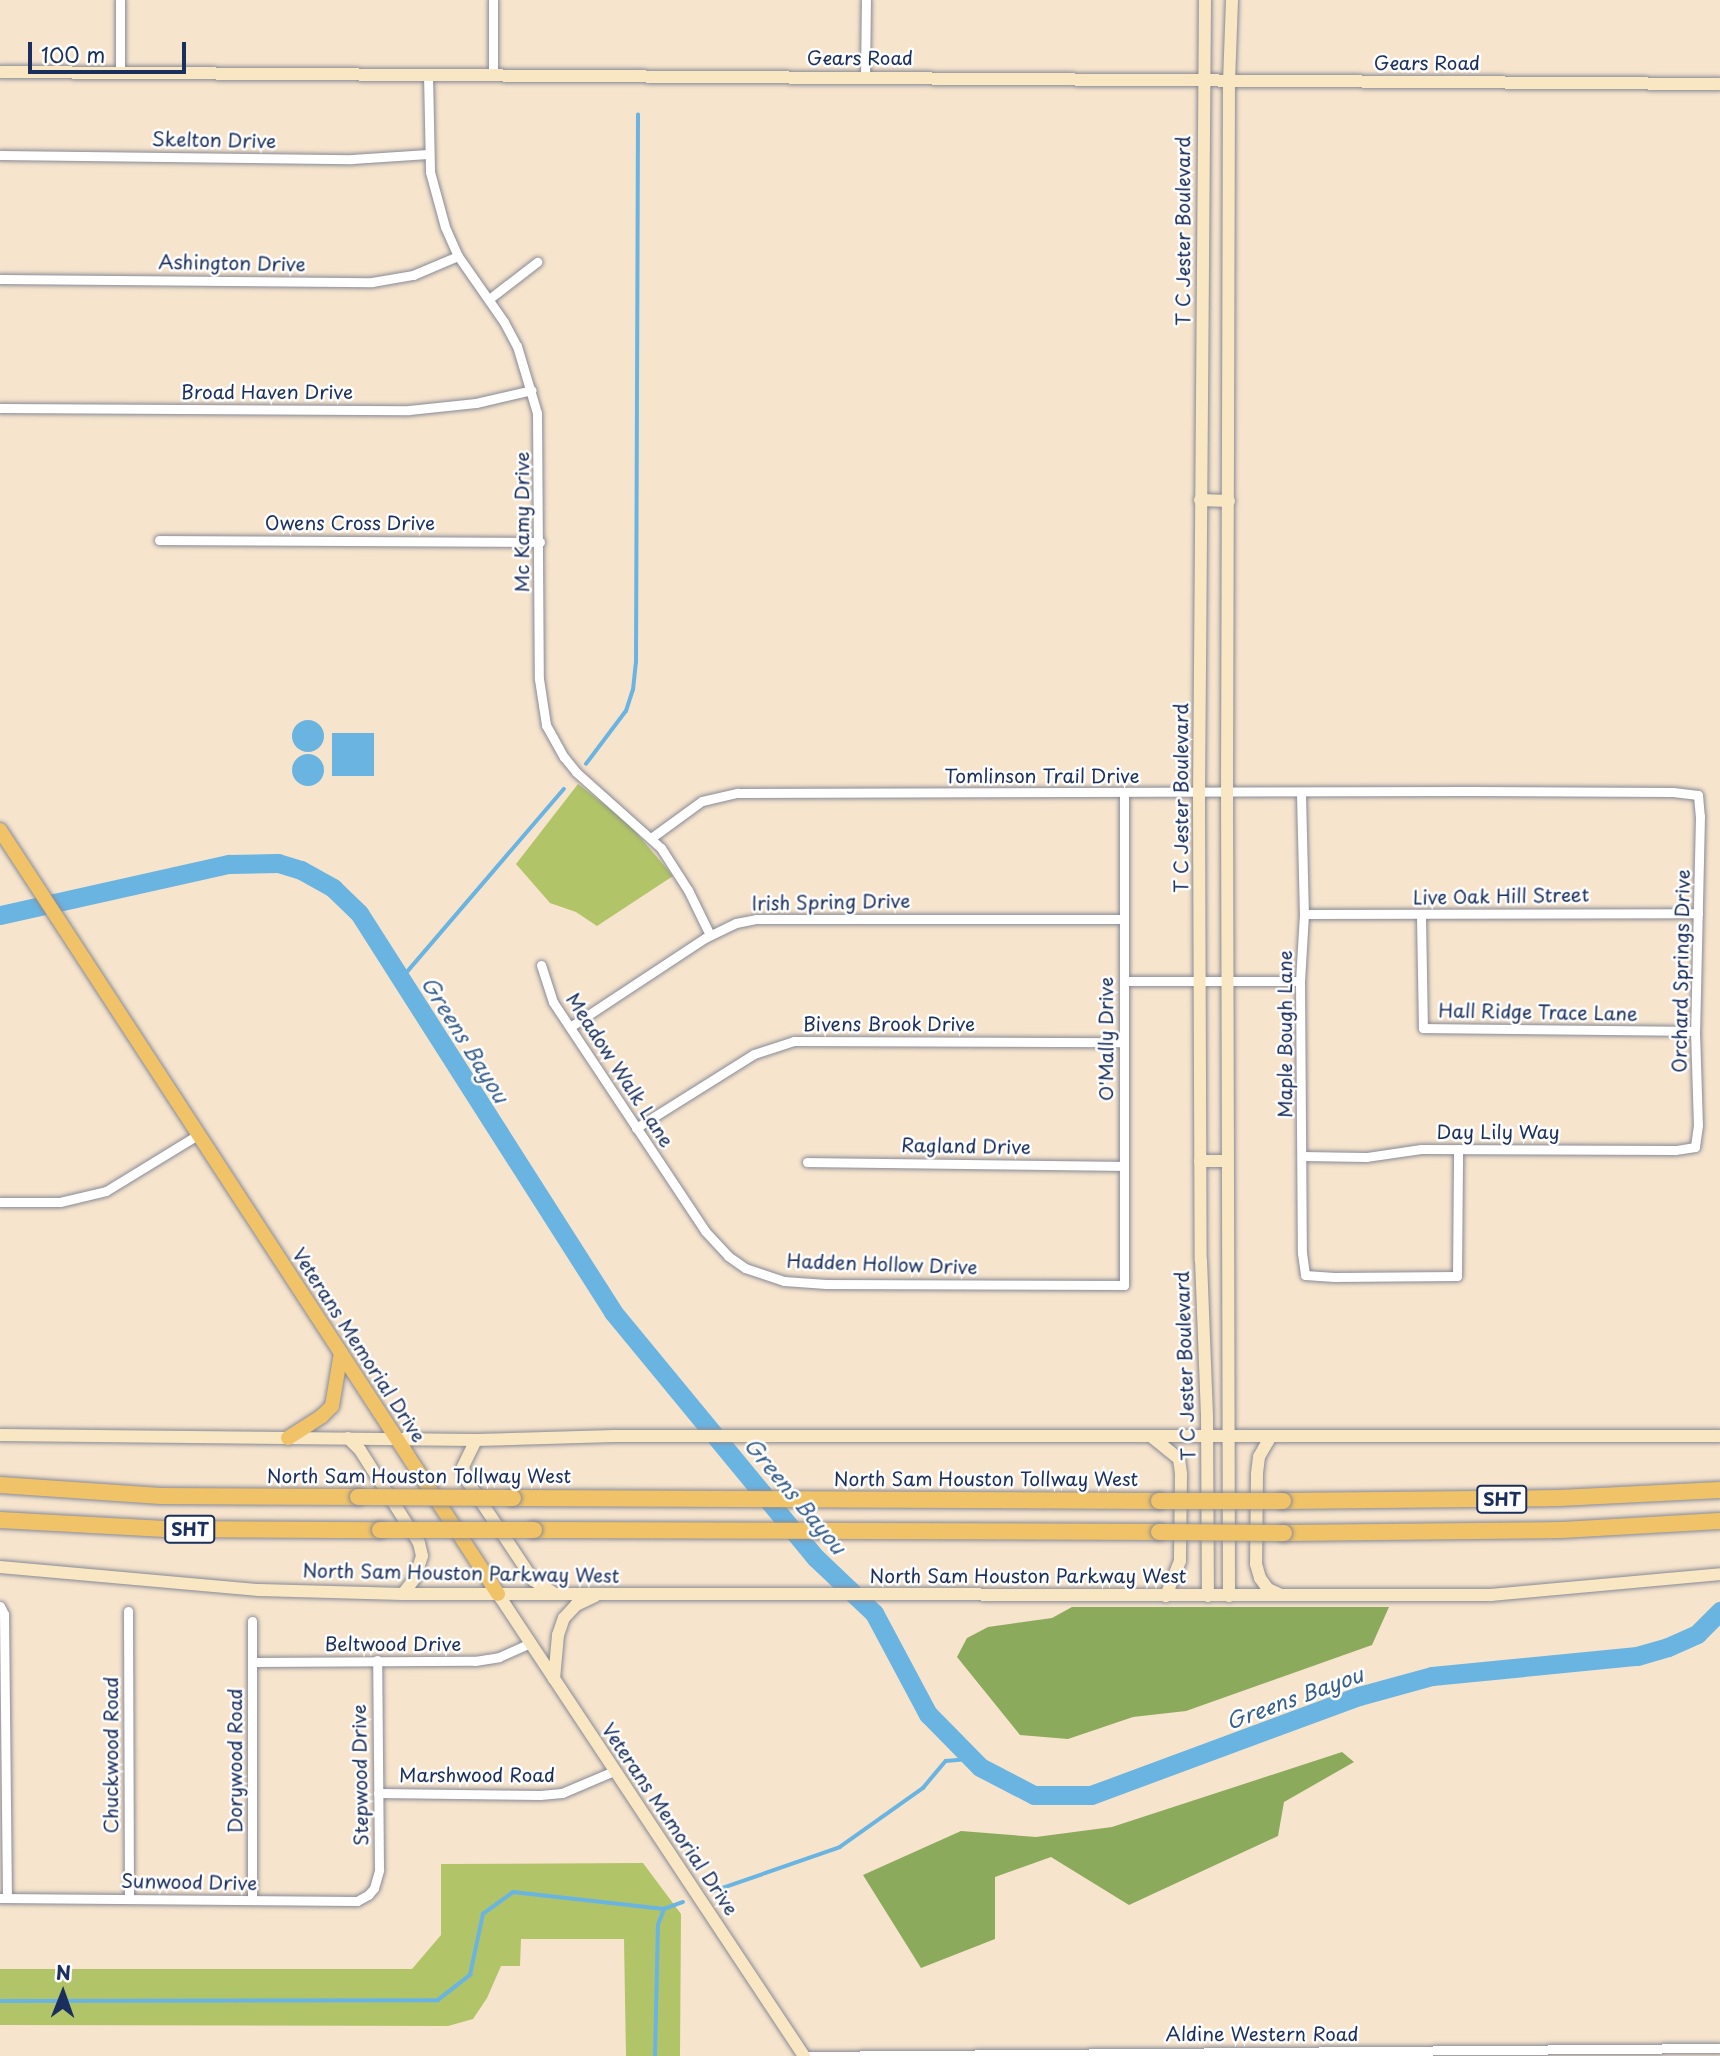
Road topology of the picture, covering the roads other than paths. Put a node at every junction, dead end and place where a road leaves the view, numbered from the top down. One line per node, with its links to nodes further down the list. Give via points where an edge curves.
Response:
1 (120, 0): 7 (street)
2 (493, 0): 9 (street)
3 (866, 0): 10 (street)
4 (1205, 0): 11 (main road, T C Jester Boulevard)
5 (1232, 0): 12 (main road, T C Jester Boulevard)
6 (0, 72): 7 (main road, Gears Road)
7 (120, 72): 8 (main road, Gears Road)
8 (428, 74): 9 (main road, Gears Road); 14 (street, Mc Kamy Drive)
9 (493, 75): 10 (main road, Gears Road)
10 (865, 77): 11 (main road, Gears Road)
11 (1204, 81): 12 (main road, Gears Road); 18 (main road, T C Jester Boulevard)
12 (1229, 82): 13 (main road, Gears Road); 19 (main road, T C Jester Boulevard)
13 (1720, 84)
14 (428, 154): 15 (street, Skelton Drive, via 352,159); 16 (street, Mc Kamy Drive, via 436,199)
15 (0, 155)
16 (458, 256): 20 (street, Ashington Drive, via 413,275 372,282); 21 (street, Mc Kamy Drive)
17 (537, 262): 21 (street)
18 (1203, 264): 19 (main road); 24 (main road, T C Jester Boulevard)
19 (1229, 264): 25 (main road, T C Jester Boulevard)
20 (0, 279)
21 (489, 299): 22 (street, Mc Kamy Drive, via 517,345)
22 (533, 390): 23 (street, Broad Haven Drive, via 409,411); 27 (street, Mc Kamy Drive, via 539,438)
23 (0, 408)
24 (1200, 500): 25 (main road); 29 (main road, T C Jester Boulevard)
25 (1229, 500): 30 (main road, T C Jester Boulevard)
26 (159, 540): 27 (street, Owens Cross Drive)
27 (540, 542): 34 (street, Mc Kamy Drive, via 539,679 546,725 576,772)
28 (1124, 793): 29 (street, Tomlinson Trail Drive); 34 (street, Tomlinson Trail Drive, via 738,793 702,801); 38 (street, O'Mally Drive)
29 (1199, 793): 30 (street, Tomlinson Trail Drive); 42 (main road, T C Jester Boulevard)
30 (1227, 793): 31 (street, Tomlinson Trail Drive); 43 (main road, T C Jester Boulevard)
31 (1301, 794): 32 (street, Tomlinson Trail Drive); 36 (street, Maple Bough Lane)
32 (1698, 795): 35 (street, Orchard Springs Drive)
33 (0, 830): 49 (main road, Veterans Memorial Drive)
34 (651, 838): 39 (street, Mc Kamy Drive, via 676,869)
35 (1698, 913): 37 (street, Live Oak Hill Street, via 1487,911); 46 (street, Orchard Springs Drive)
36 (1304, 914): 37 (street, Live Oak Hill Street); 44 (street, Maple Bough Lane)
37 (1421, 916): 46 (street, Hall Ridge Trace Lane, via 1423,1028)
38 (1124, 919): 39 (street, Irish Spring Drive, via 780,917 736,923); 41 (street, O'Mally Drive)
39 (710, 935): 45 (street, Irish Spring Drive)
40 (541, 965): 45 (street, Meadow Walk Lane, via 547,988)
41 (1124, 981): 42 (street); 47 (street, O'Mally Drive)
42 (1200, 981): 43 (street); 53 (main road, T C Jester Boulevard)
43 (1227, 981): 44 (street); 54 (main road, T C Jester Boulevard)
44 (1300, 981): 52 (street, Maple Bough Lane)
45 (570, 1027): 48 (street, Meadow Walk Lane)
46 (1695, 1031): 50 (street, Orchard Springs Drive)
47 (1124, 1042): 48 (street, Bivens Brook Drive, via 794,1041 754,1054); 56 (street, O'Mally Drive)
48 (636, 1128): 57 (street, Meadow Walk Lane)
49 (199, 1134): 58 (street, via 106,1191 60,1202); 60 (main road, Veterans Memorial Drive)
50 (1695, 1147): 51 (street, Day Lily Way)
51 (1458, 1149): 52 (street, Day Lily Way, via 1366,1157); 52 (street, Maple Bough Lane, via 1457,1276 1305,1275)
52 (1302, 1156)
53 (1200, 1160): 54 (main road); 63 (main road, T C Jester Boulevard)
54 (1227, 1161): 64 (main road, T C Jester Boulevard)
55 (807, 1162): 56 (street, Ragland Drive)
56 (1124, 1166): 59 (street, O'Mally Drive)
57 (677, 1190): 59 (street, Hadden Hollow Drive, via 728,1256 754,1273 775,1279 826,1284)
58 (0, 1202)
59 (1124, 1285)
60 (341, 1353): 67 (main road, via 332,1406); 69 (main road, Veterans Memorial Drive)
61 (0, 1435): 67 (main road)
62 (1151, 1436): 63 (main road); 70 (main road); 81 (main road, via 1179,1459 1181,1474 1180,1561)
63 (1207, 1436): 64 (main road); 82 (main road, T C Jester Boulevard)
64 (1228, 1436): 65 (main road); 83 (main road, T C Jester Boulevard)
65 (1271, 1436): 66 (main road); 84 (main road, via 1256,1474 1256,1564 1268,1589)
66 (1720, 1436)
67 (288, 1438): 68 (main road)
68 (348, 1438): 69 (main road); 77 (main road, via 419,1543 422,1556)
69 (397, 1439): 70 (main road); 78 (main road, Veterans Memorial Drive)
70 (476, 1440): 79 (main road, via 463,1467 468,1482 534,1580)
71 (0, 1485): 72 (highway, North Sam Houston Tollway West / SHT, bridge, via 161,1496 1159,1502 1560,1498)
72 (1720, 1490)
73 (0, 1520): 74 (highway, SHT, bridge, via 165,1529 1284,1533 1562,1530)
74 (1720, 1521)
75 (0, 1567): 77 (main road, North Sam Houston Parkway West, via 259,1590)
76 (1720, 1574): 84 (main road, North Sam Houston Parkway West, via 1491,1595)
77 (404, 1594): 78 (main road, North Sam Houston Parkway West)
78 (498, 1594): 79 (main road, North Sam Houston Parkway West); 88 (main road, Veterans Memorial Drive)
79 (556, 1594): 80 (main road, North Sam Houston Parkway West)
80 (599, 1594): 81 (main road, North Sam Houston Parkway West); 91 (main road, via 576,1605 564,1618)
81 (1166, 1596): 82 (main road, North Sam Houston Parkway West)
82 (1208, 1596): 83 (main road, North Sam Houston Parkway West)
83 (1229, 1596): 84 (main road, North Sam Houston Parkway West)
84 (1283, 1596)
85 (0, 1606): 95 (street, via 4,1614)
86 (128, 1611): 96 (street, Chuckwood Road)
87 (252, 1621): 90 (street, Dorywood Road)
88 (530, 1643): 89 (street, Beltwood Drive, via 499,1657 475,1661); 91 (main road, Veterans Memorial Drive)
89 (377, 1660): 90 (street, Beltwood Drive); 93 (street, Stepwood Drive)
90 (252, 1661): 97 (street, Dorywood Road)
91 (554, 1679): 92 (main road, Veterans Memorial Drive)
92 (614, 1771): 93 (street, Marshwood Road, via 562,1793); 101 (main road, Veterans Memorial Drive)
93 (378, 1793): 94 (street, Stepwood Drive, via 379,1870)
94 (374, 1888): 97 (street, Sunwood Drive, via 357,1901)
95 (3, 1898): 96 (street, Sunwood Drive)
96 (129, 1899): 97 (street, Sunwood Drive)
97 (253, 1900)
98 (1720, 2048): 99 (street, Aldine Western Road)
99 (1217, 2053): 100 (street, Aldine Western Road)
100 (1191, 2054): 101 (street, Aldine Western Road)
101 (804, 2056)

